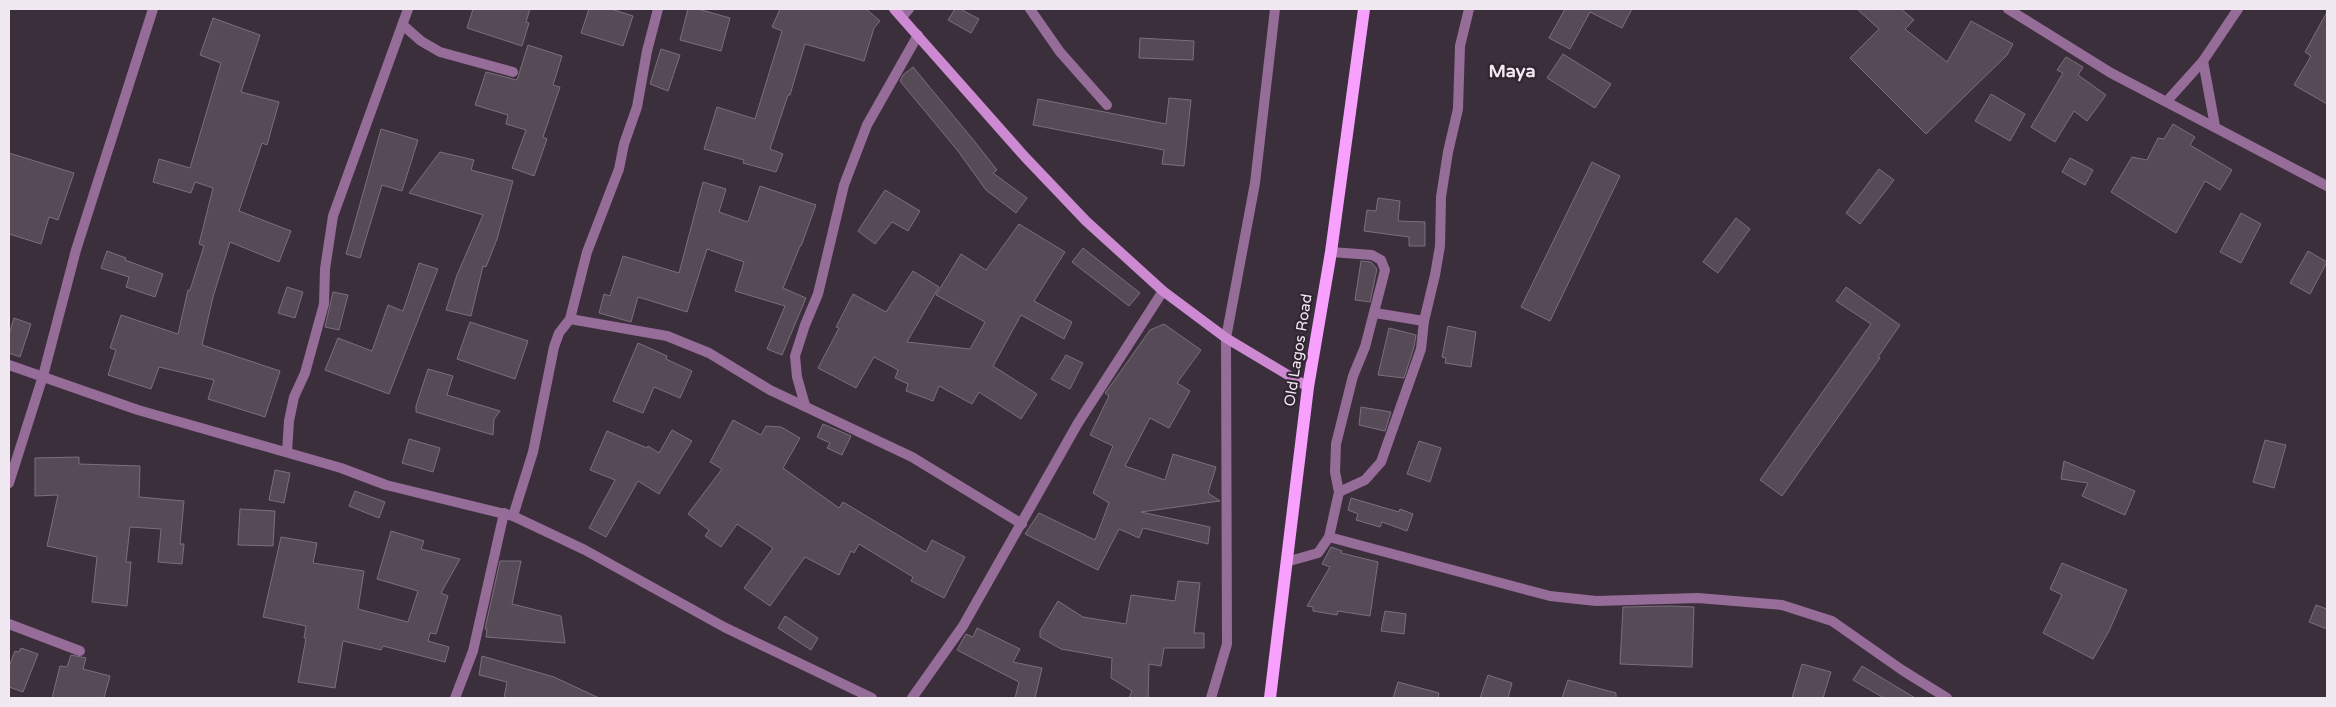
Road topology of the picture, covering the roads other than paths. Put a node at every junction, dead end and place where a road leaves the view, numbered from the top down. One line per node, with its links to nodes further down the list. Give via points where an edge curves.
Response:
1 (153, 9): 27 (street, via 76,250)
2 (408, 9): 12 (street)
3 (658, 9): 23 (street, via 638,107 587,252)
4 (894, 9): 11 (street)
5 (1030, 9): 17 (street, via 1060,52)
6 (1275, 9): 25 (street, via 1255,183)
7 (1364, 9): 20 (main road, Old Lagos Road)
8 (1469, 9): 24 (street, via 1460,46 1458,109 1441,197 1438,255)
9 (2008, 9): 16 (street, via 2111,73)
10 (2238, 9): 14 (street)
11 (906, 13): 13 (street)
12 (404, 26): 15 (street, via 420,41 440,52); 30 (street, via 333,216 325,269 324,304 305,373 294,397)
13 (918, 35): 21 (street, via 1086,221); 29 (street, via 867,125 844,185 818,294 795,356)
14 (2203, 62): 16 (street); 18 (street)
15 (513, 72)
16 (2167, 101): 18 (street)
17 (1107, 105)
18 (2215, 126): 19 (street)
19 (2327, 186)
20 (1332, 252): 22 (street, via 1372,255 1381,260 1385,270); 28 (main road, Old Lagos Road)
21 (1163, 291): 25 (street); 34 (street, via 1078,423)
22 (1375, 313): 24 (street); 32 (street, via 1353,376 1336,444 1335,472)
23 (570, 319): 29 (street, via 667,336 709,353 770,390); 33 (street, via 559,333 554,347 533,452)
24 (1424, 320): 32 (street, via 1421,350 1381,462 1365,480)
25 (1226, 338): 28 (street); 42 (street, via 1227,644)
26 (9, 366): 27 (street)
27 (43, 376): 30 (street, via 138,410); 31 (street)
28 (1308, 387): 36 (main road, Old Lagos Road)
29 (805, 405): 34 (street, via 912,457)
30 (287, 452): 33 (street, via 386,485)
31 (9, 483)
32 (1339, 492): 35 (street)
33 (509, 514): 39 (street, via 473,651); 40 (street, via 585,550 724,627)
34 (1022, 524): 41 (street, via 963,626)
35 (1329, 536): 36 (street, via 1318,553); 44 (street, via 1550,596 1596,601 1698,598 1782,605 1832,620)
36 (1286, 562): 43 (main road, Old Lagos Road)
37 (9, 624): 38 (street)
38 (80, 651)
39 (455, 698)
40 (872, 698)
41 (912, 698)
42 (1211, 698)
43 (1270, 698)
44 (1947, 698)

